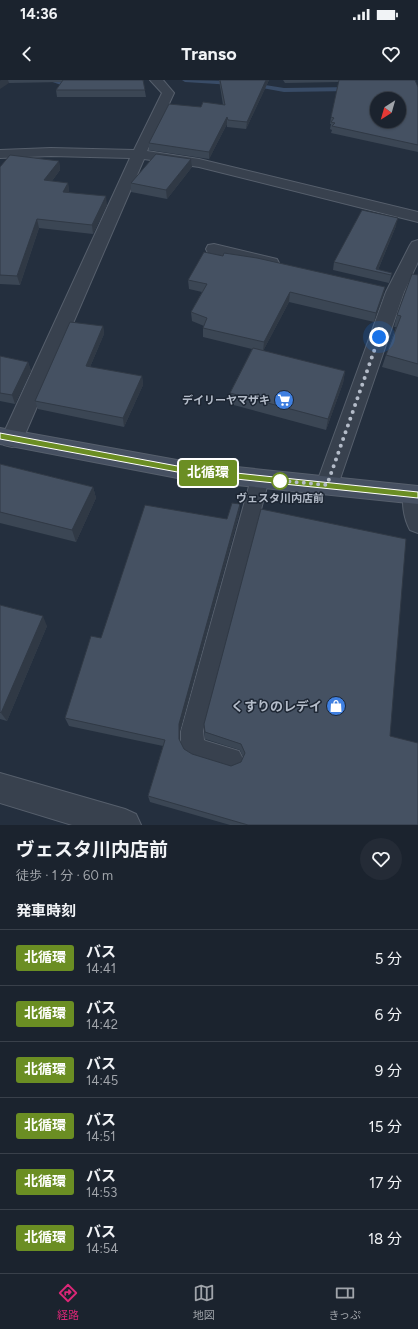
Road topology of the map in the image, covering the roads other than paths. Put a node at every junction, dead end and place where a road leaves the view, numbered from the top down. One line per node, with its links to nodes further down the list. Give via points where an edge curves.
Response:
1 (156, 80): 3 (street, via 168,92 166,102)
2 (0, 154): 3 (street)
3 (140, 154): 4 (street, via 199,163); 8 (street)
4 (418, 217)
5 (418, 245): 10 (street, via 387,290)
6 (214, 249): 7 (street)
7 (289, 267)
8 (6, 438): 9 (street, via 188,471)
9 (260, 479): 10 (street); 13 (lane, via 192,731 193,746 201,751)
10 (327, 485): 11 (street)
11 (416, 495): 12 (street)
12 (418, 524)
13 (231, 759)
14 (0, 788): 15 (street)
15 (57, 815): 16 (street)
16 (124, 825)

